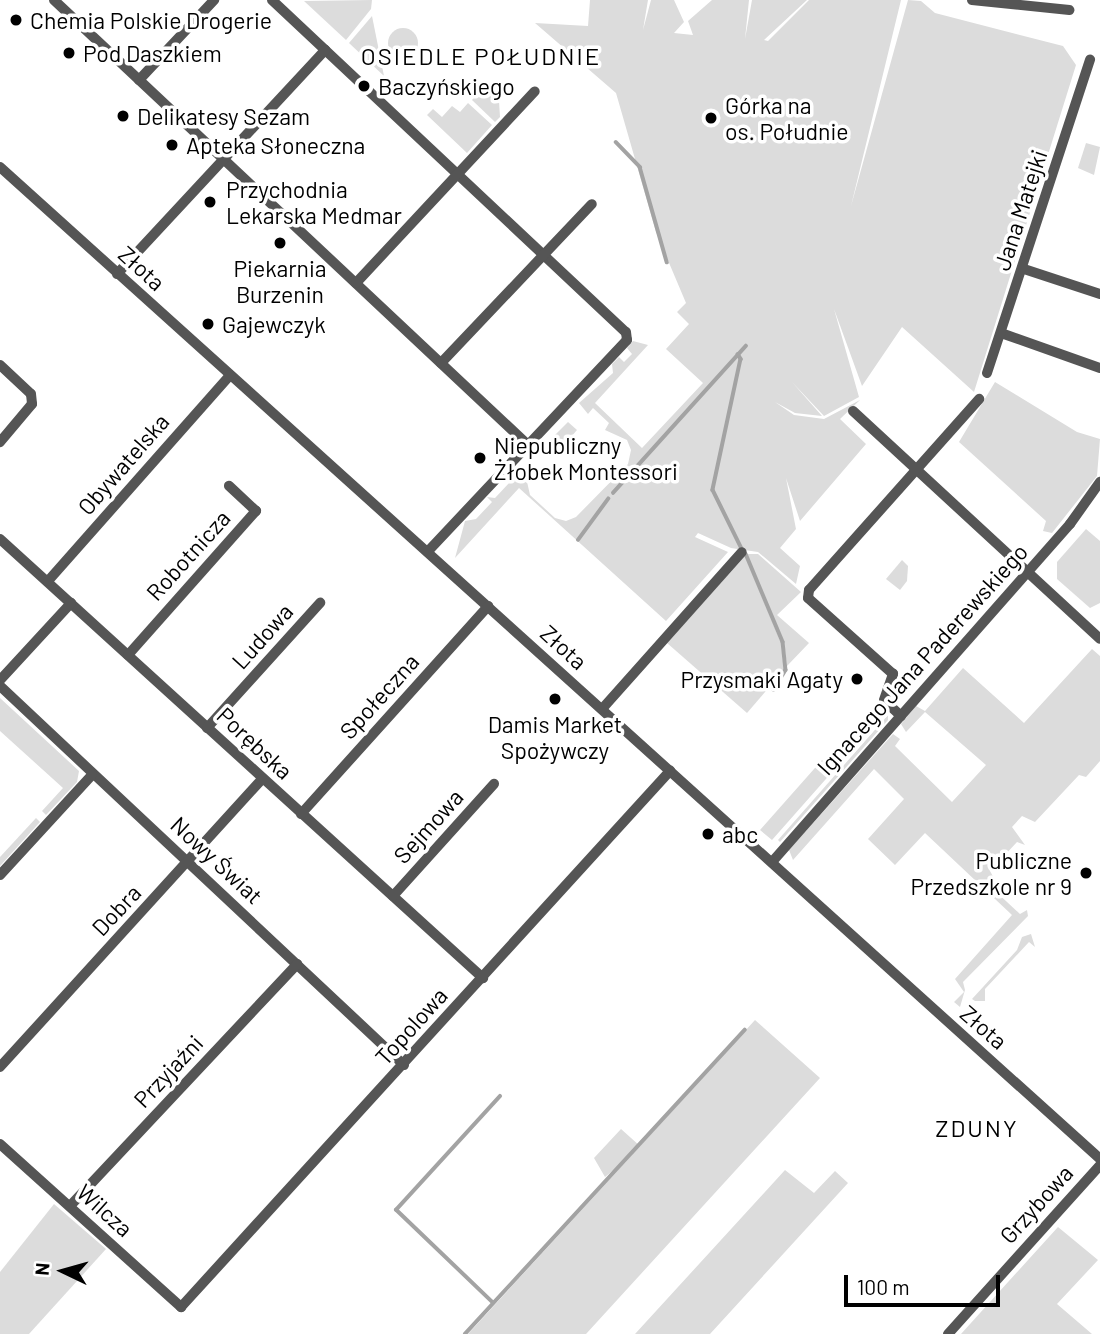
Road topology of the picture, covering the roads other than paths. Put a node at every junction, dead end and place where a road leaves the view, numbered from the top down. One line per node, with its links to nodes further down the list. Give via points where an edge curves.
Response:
1 (214, 0): 10 (street)
2 (272, 0): 6 (street)
3 (293, 0): 6 (street)
4 (971, 0): 7 (street)
5 (57, 1): 10 (street)
6 (283, 10): 8 (street)
7 (1069, 10)
8 (325, 50): 12 (street); 14 (street)
9 (1090, 59): 17 (street, Jana Matejki)
10 (139, 80): 12 (street)
11 (535, 91): 14 (street)
12 (223, 159): 18 (street); 19 (street)
13 (0, 167): 18 (street, Złota)
14 (458, 174): 16 (street); 19 (street)
15 (592, 204): 16 (street)
16 (544, 255): 22 (street); 30 (street, via 626,332 627,340)
17 (1024, 270): 20 (street); 21 (street, Jana Matejki)
18 (117, 274): 26 (street, Złota)
19 (356, 283): 22 (street)
20 (1100, 294)
21 (1001, 333): 24 (street); 25 (street, Jana Matejki)
22 (441, 363): 30 (street)
23 (0, 365): 29 (street, via 31,394 33,404)
24 (1100, 368)
25 (987, 373)
26 (230, 375): 35 (street, Złota); 38 (street, Obywatelska)
27 (979, 399): 31 (street)
28 (853, 411): 31 (street)
29 (0, 442)
30 (528, 445): 35 (street)
31 (915, 469): 37 (street); 47 (street, via 809,590 808,597 893,674 884,700)
32 (1100, 482): 37 (street, Ignacego Jana Paderewskiego)
33 (229, 486): 43 (street, Robotnicza, via 256,511)
34 (0, 539): 38 (street, Porębska)
35 (428, 551): 41 (street, Złota)
36 (742, 552): 46 (street)
37 (1027, 573): 42 (street); 47 (street, Ignacego Jana Paderewskiego)
38 (48, 581): 39 (street, Porębska)
39 (71, 603): 43 (street, Porębska); 44 (street)
40 (320, 603): 48 (street, Ludowa)
41 (488, 606): 46 (street, Złota); 53 (street, Społeczna)
42 (1100, 639)
43 (128, 655): 48 (street, Porębska)
44 (0, 680)
45 (0, 686): 50 (street, Nowy Świat)
46 (602, 709): 49 (street, Złota)
47 (901, 716): 55 (street, Ignacego Jana Paderewskiego)
48 (207, 727): 51 (street, Porębska)
49 (670, 771): 55 (street, Złota); 59 (street, Topolowa)
50 (92, 775): 54 (street, Nowy Świat); 56 (street)
51 (262, 779): 53 (street, Porębska); 54 (street, Dobra)
52 (494, 784): 57 (street, Sejmowa)
53 (301, 814): 57 (street, Porębska)
54 (189, 862): 58 (street, Nowy Świat); 61 (street, Dobra)
55 (772, 862): 63 (street, Złota)
56 (0, 874)
57 (393, 896): 59 (street, Porębska)
58 (297, 964): 60 (street, Nowy Świat); 65 (street, Przyjaźni)
59 (483, 978): 60 (street, Topolowa)
60 (404, 1065): 66 (street, Topolowa)
61 (0, 1067)
62 (0, 1144): 65 (street, Wilcza)
63 (1100, 1159)
64 (1100, 1165): 67 (street, Grzybowa)
65 (70, 1206): 66 (street, Wilcza)
66 (181, 1307)
67 (947, 1334)

